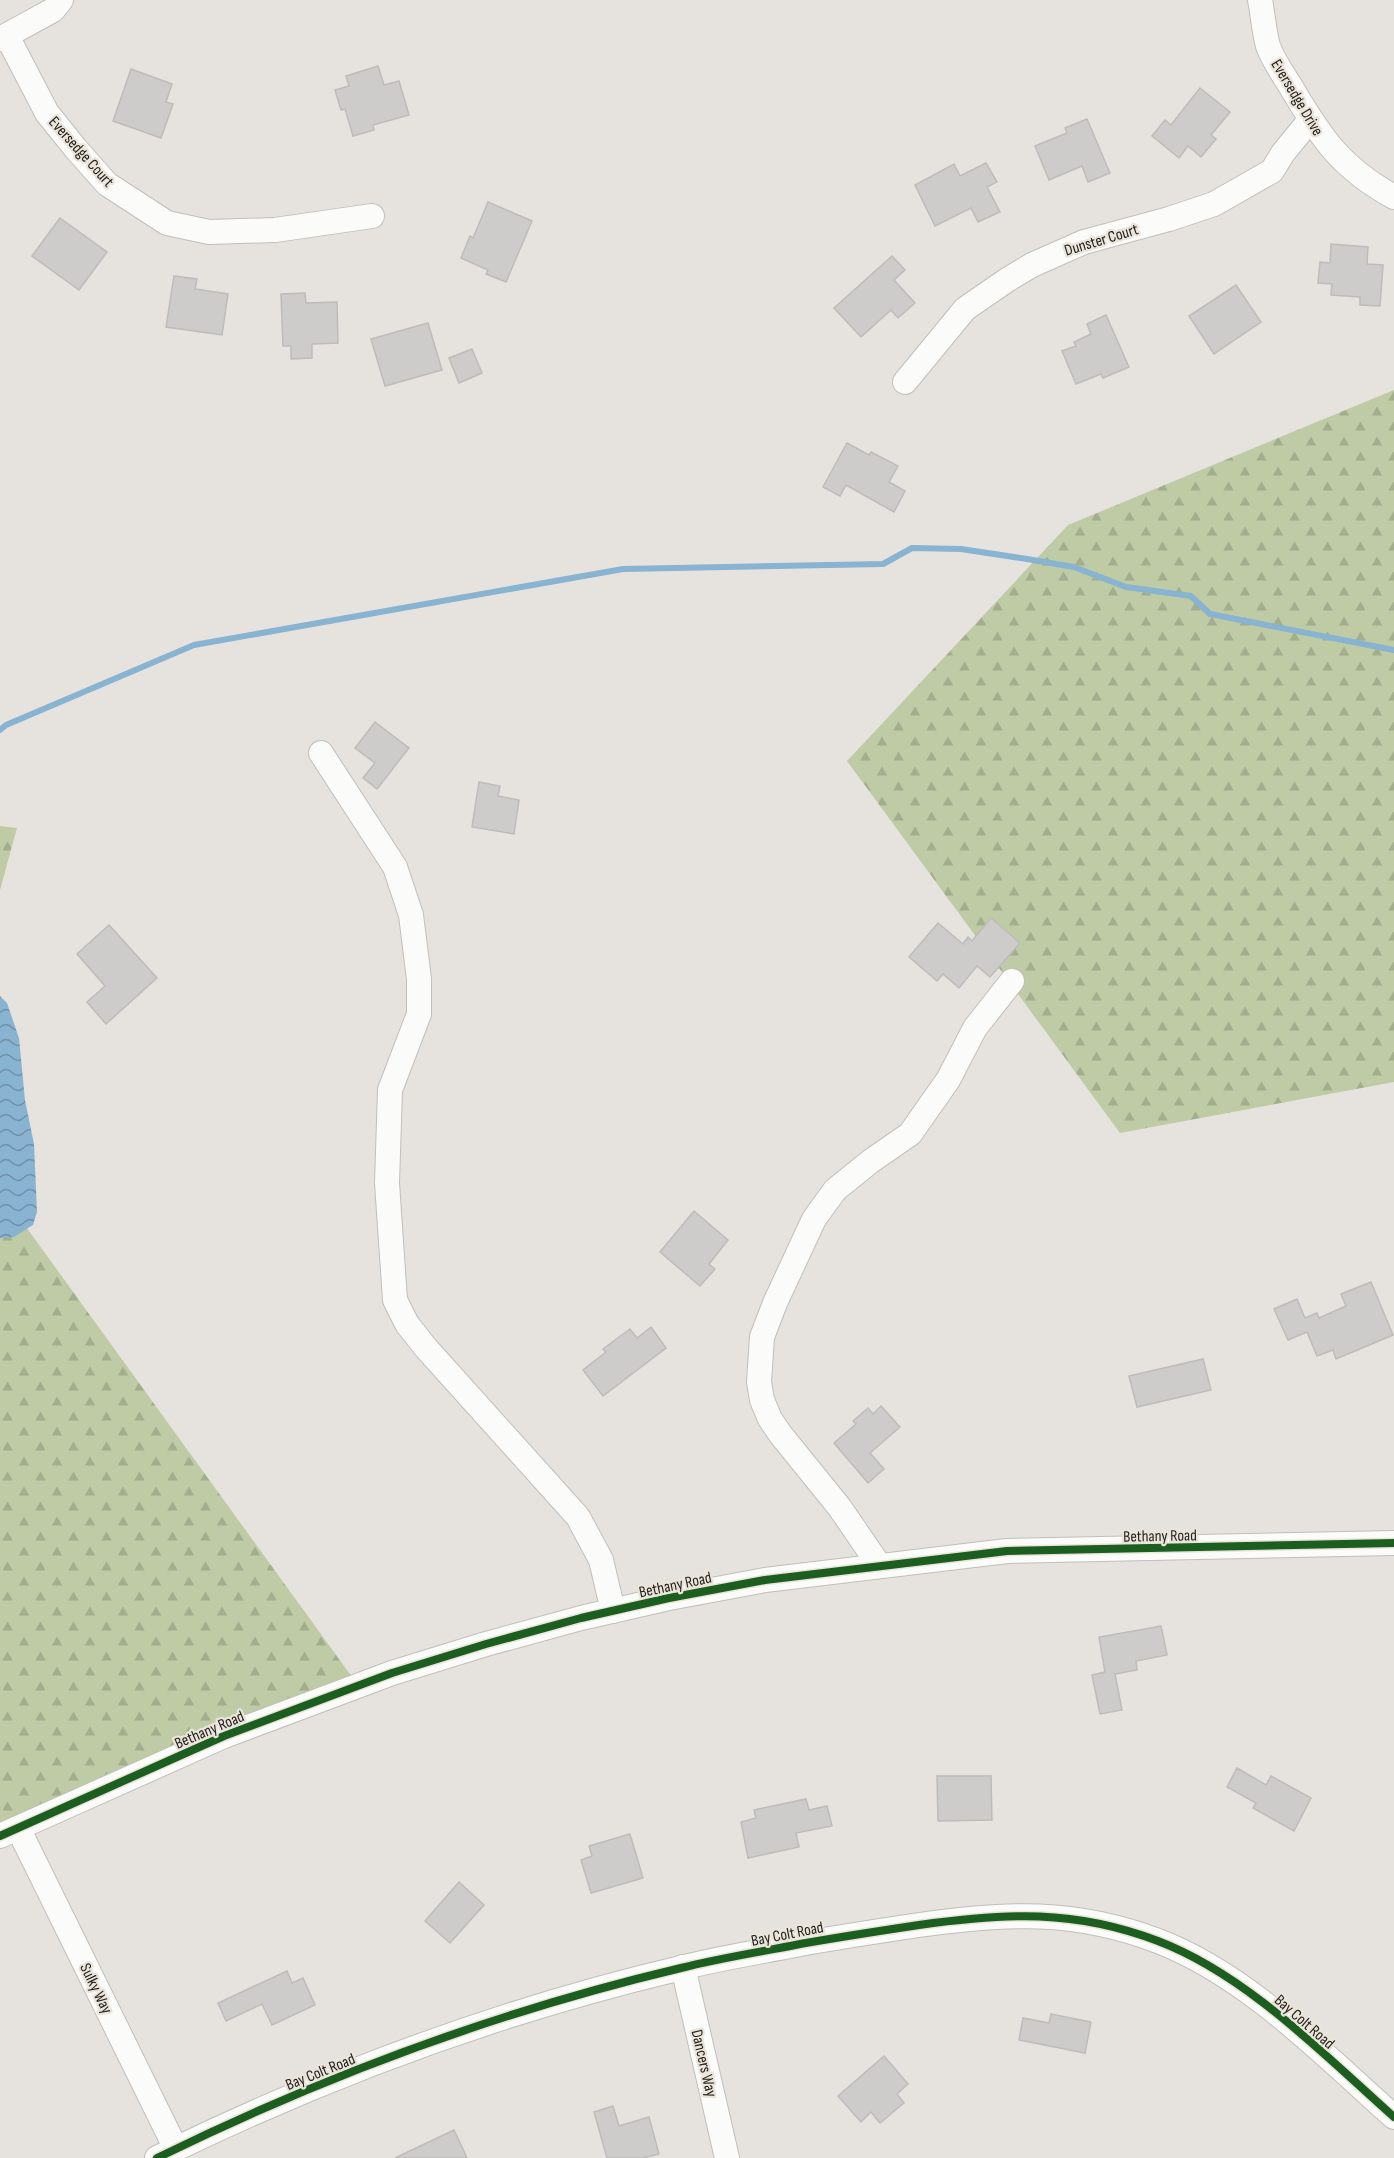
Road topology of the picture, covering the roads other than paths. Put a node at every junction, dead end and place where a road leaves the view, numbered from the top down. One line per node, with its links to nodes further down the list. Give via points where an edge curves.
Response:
1 (61, 0): 3 (street, via 53,10)
2 (1260, 0): 4 (street, Eversedge Drive, via 1268,47)
3 (4, 38): 6 (street, Eversedge Court, via 47,114 107,184 167,222 209,232 275,230)
4 (1310, 120): 5 (street, Eversedge Drive, via 1352,169); 7 (street, Dunster Court, via 1272,171 1214,204 1084,242 1007,279 965,309)
5 (1394, 197)
6 (372, 216)
7 (905, 382)
8 (321, 753): 12 (street, via 395,867 411,915 420,979 419,1014 390,1090 387,1183 395,1300 426,1348 578,1517 601,1560)
9 (1012, 981): 11 (street, via 975,1028 948,1080 910,1134 835,1190 814,1219 762,1337 759,1382 770,1419 840,1508)
10 (1394, 1543): 11 (street, Bethany Road, via 1007,1551)
11 (879, 1566): 12 (street, Bethany Road, via 765,1580)
12 (614, 1611): 13 (street, Bethany Road, via 392,1673 224,1736)
13 (9, 1832): 16 (street, Sulky Way)
14 (683, 1967): 15 (street, Bay Colt Road, via 852,1934 977,1917 1063,1917 1115,1927 1159,1941 1216,1970 1262,2001); 16 (street, Bay Colt Road, via 556,2001 428,2042 304,2091); 17 (street, Dancers Way)
15 (1394, 2117)
16 (166, 2153)
17 (727, 2158)

